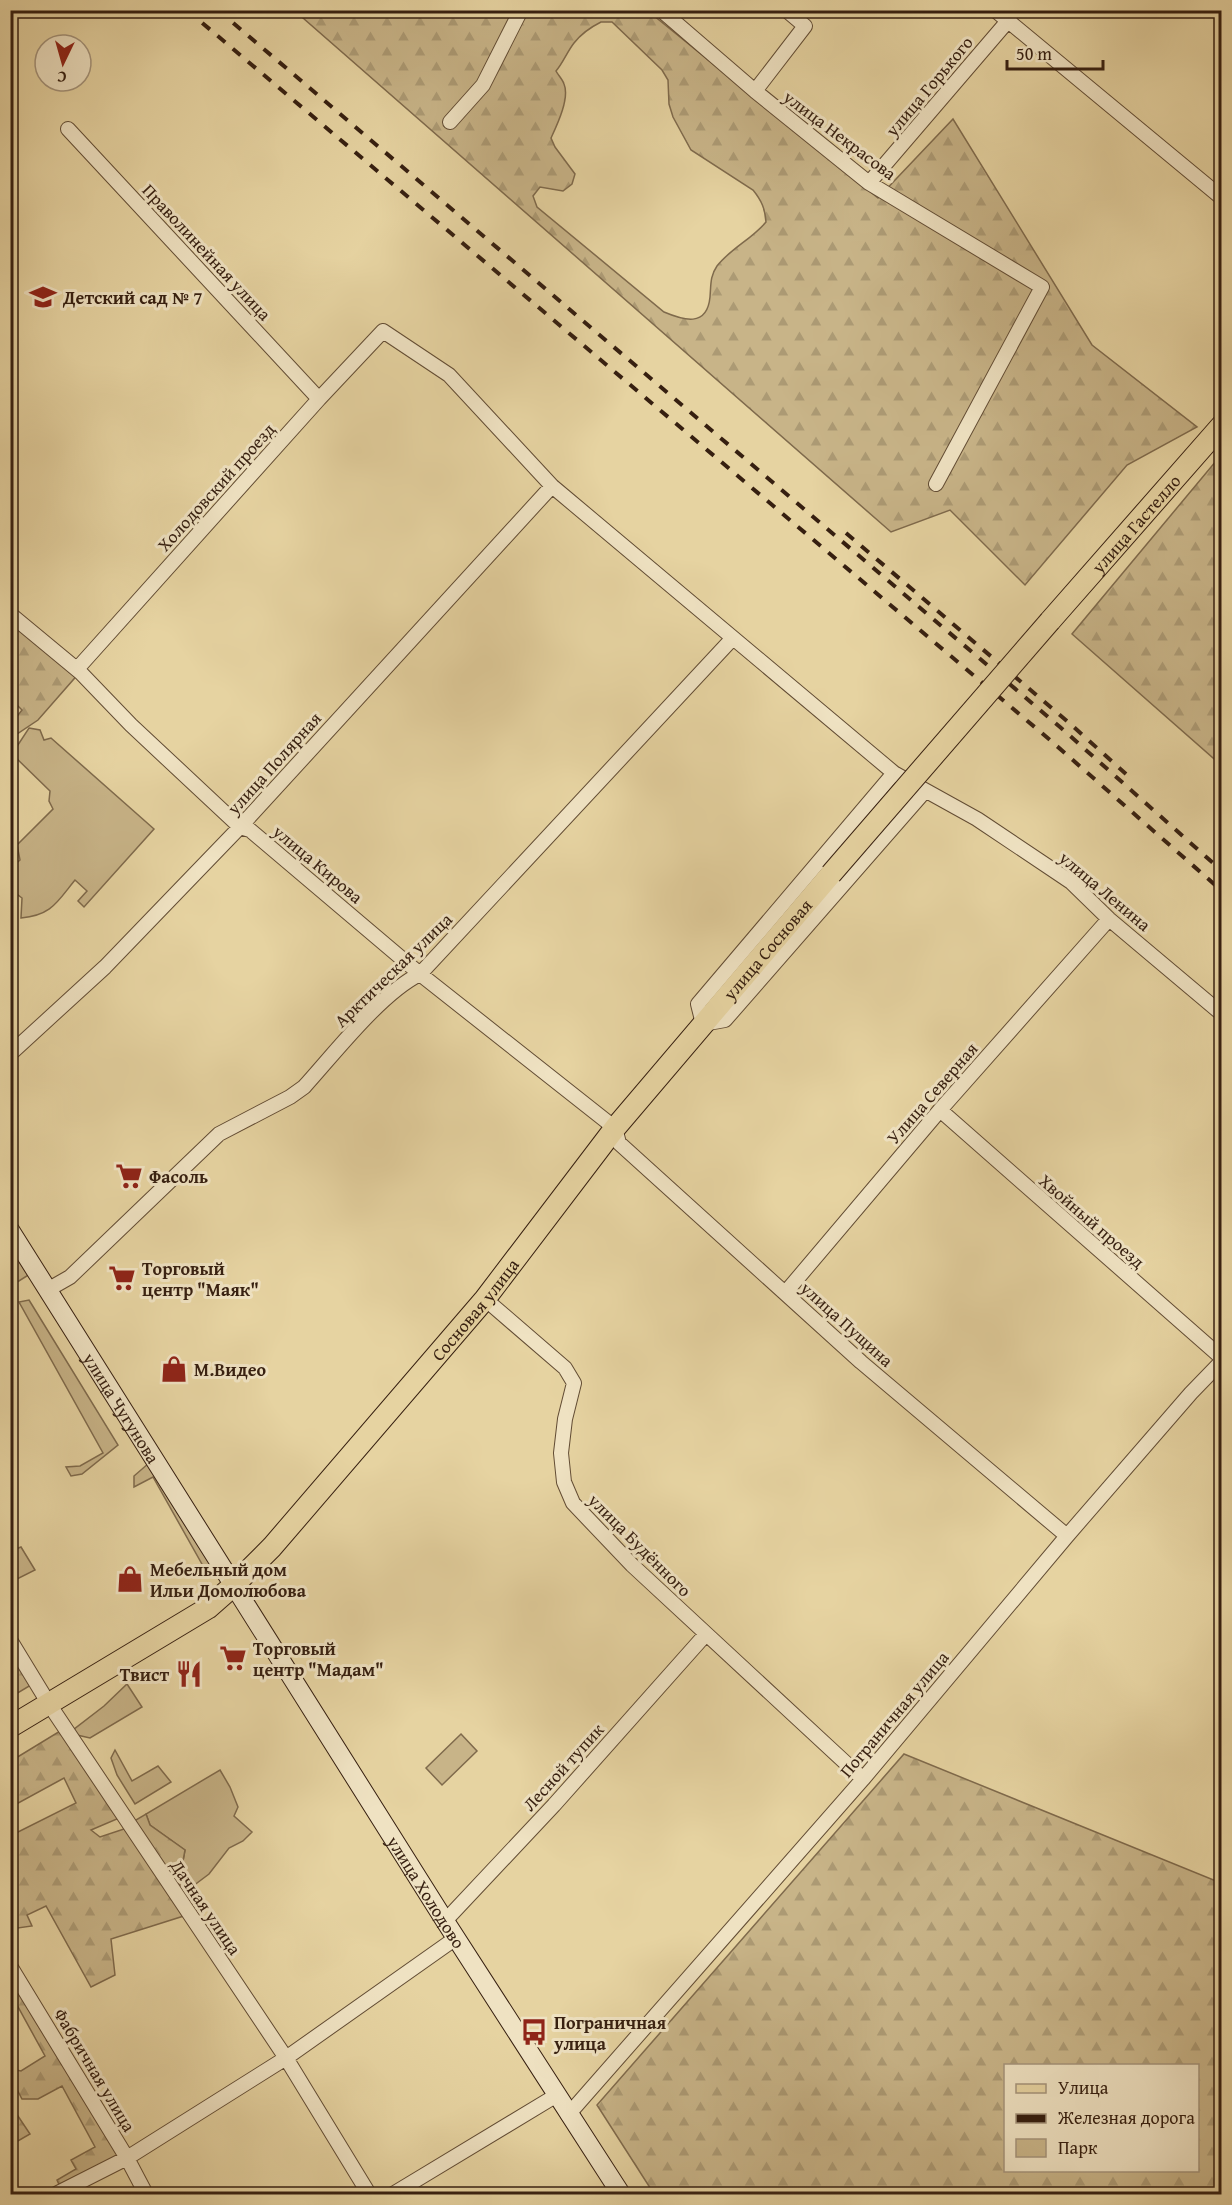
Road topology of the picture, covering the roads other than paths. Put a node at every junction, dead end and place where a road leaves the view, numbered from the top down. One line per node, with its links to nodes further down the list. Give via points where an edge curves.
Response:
1 (521, 10): 7 (street, via 483,85)
2 (661, 10): 6 (street, улица Некрасова)
3 (786, 10): 6 (street, via 805,26)
4 (995, 10): 5 (street)
5 (1010, 16): 9 (street, улица Горького); 10 (street)
6 (754, 91): 9 (street, улица Некрасова)
7 (450, 122)
8 (68, 129): 12 (street, Праволинейная улица)
9 (869, 183): 14 (street, улица Некрасова, via 1042,286)
10 (1221, 198)
11 (383, 331): 12 (street, Холодовский проезд); 15 (street, улица Ленина, via 449,375)
12 (320, 399): 18 (street, Холодовский проезд)
13 (1221, 425): 22 (main road, улица Гастелло, bridge)
14 (936, 484)
15 (552, 486): 17 (street, улица Ленина); 21 (street, улица Полярная)
16 (10, 614): 18 (street, улица Кирова)
17 (732, 639): 19 (street, улица Ленина); 24 (street, Арктическая улица)
18 (76, 669): 21 (street, улица Кирова)
19 (894, 772): 20 (street, улица Ленина); 26 (street, via 698,1004)
20 (925, 790): 23 (street, улица Ленина, via 977,819 1071,882); 26 (street, via 725,1020)
21 (240, 827): 24 (street, улица Кирова, via 250,830); 27 (street, улица Полярная, via 105,967)
22 (831, 874): 26 (main road, улица Сосновая)
23 (1109, 919): 25 (street, улица Ленина); 28 (street, Улица Северная)
24 (420, 974): 29 (street, улица Кирова); 31 (street, Арктическая улица, via 405,981 375,1009 303,1087 219,1134 70,1277)
25 (1221, 1014)
26 (703, 1024): 29 (main road, Сосновая улица)
27 (10, 1054)
28 (940, 1110): 32 (street, Улица Северная); 34 (street, Хвойный проезд)
29 (615, 1128): 32 (street, улица Пущина, via 619,1143); 33 (main road, Сосновая улица)
30 (10, 1230): 31 (main road, улица Чугунова)
31 (49, 1289): 36 (main road, улица Чугунова)
32 (786, 1292): 35 (street, улица Пущина, via 861,1362)
33 (486, 1299): 36 (main road, Сосновая улица, via 272,1547); 37 (street, улица Будённого, via 565,1368 574,1383 561,1453 564,1482 573,1503)
34 (1221, 1360): 35 (street, Пограничная улица)
35 (1067, 1536): 41 (street, Пограничная улица)
36 (233, 1586): 39 (main road, Сосновая улица, via 177,1628); 42 (main road, улица Холодово)
37 (706, 1634): 41 (street, улица Будённого); 42 (street, Лесной тупик)
38 (10, 1640): 39 (street, Дачная улица)
39 (49, 1704): 40 (main road, Сосновая улица); 45 (street, Дачная улица)
40 (10, 1727)
41 (863, 1779): 47 (street, Пограничная улица)
42 (445, 1922): 43 (main road, улица Холодово)
43 (456, 1938): 45 (street); 46 (main road, улица Холодово)
44 (10, 1966): 48 (street, Фабричная улица)
45 (286, 2058): 48 (street); 51 (street, Дачная улица)
46 (557, 2095): 47 (main road, улица Холодово); 52 (street)
47 (568, 2115): 53 (main road, улица Холодово)
48 (127, 2158): 49 (street); 50 (street, Фабричная улица)
49 (56, 2194)
50 (146, 2194)
51 (369, 2194)
52 (393, 2194)
53 (621, 2194)

